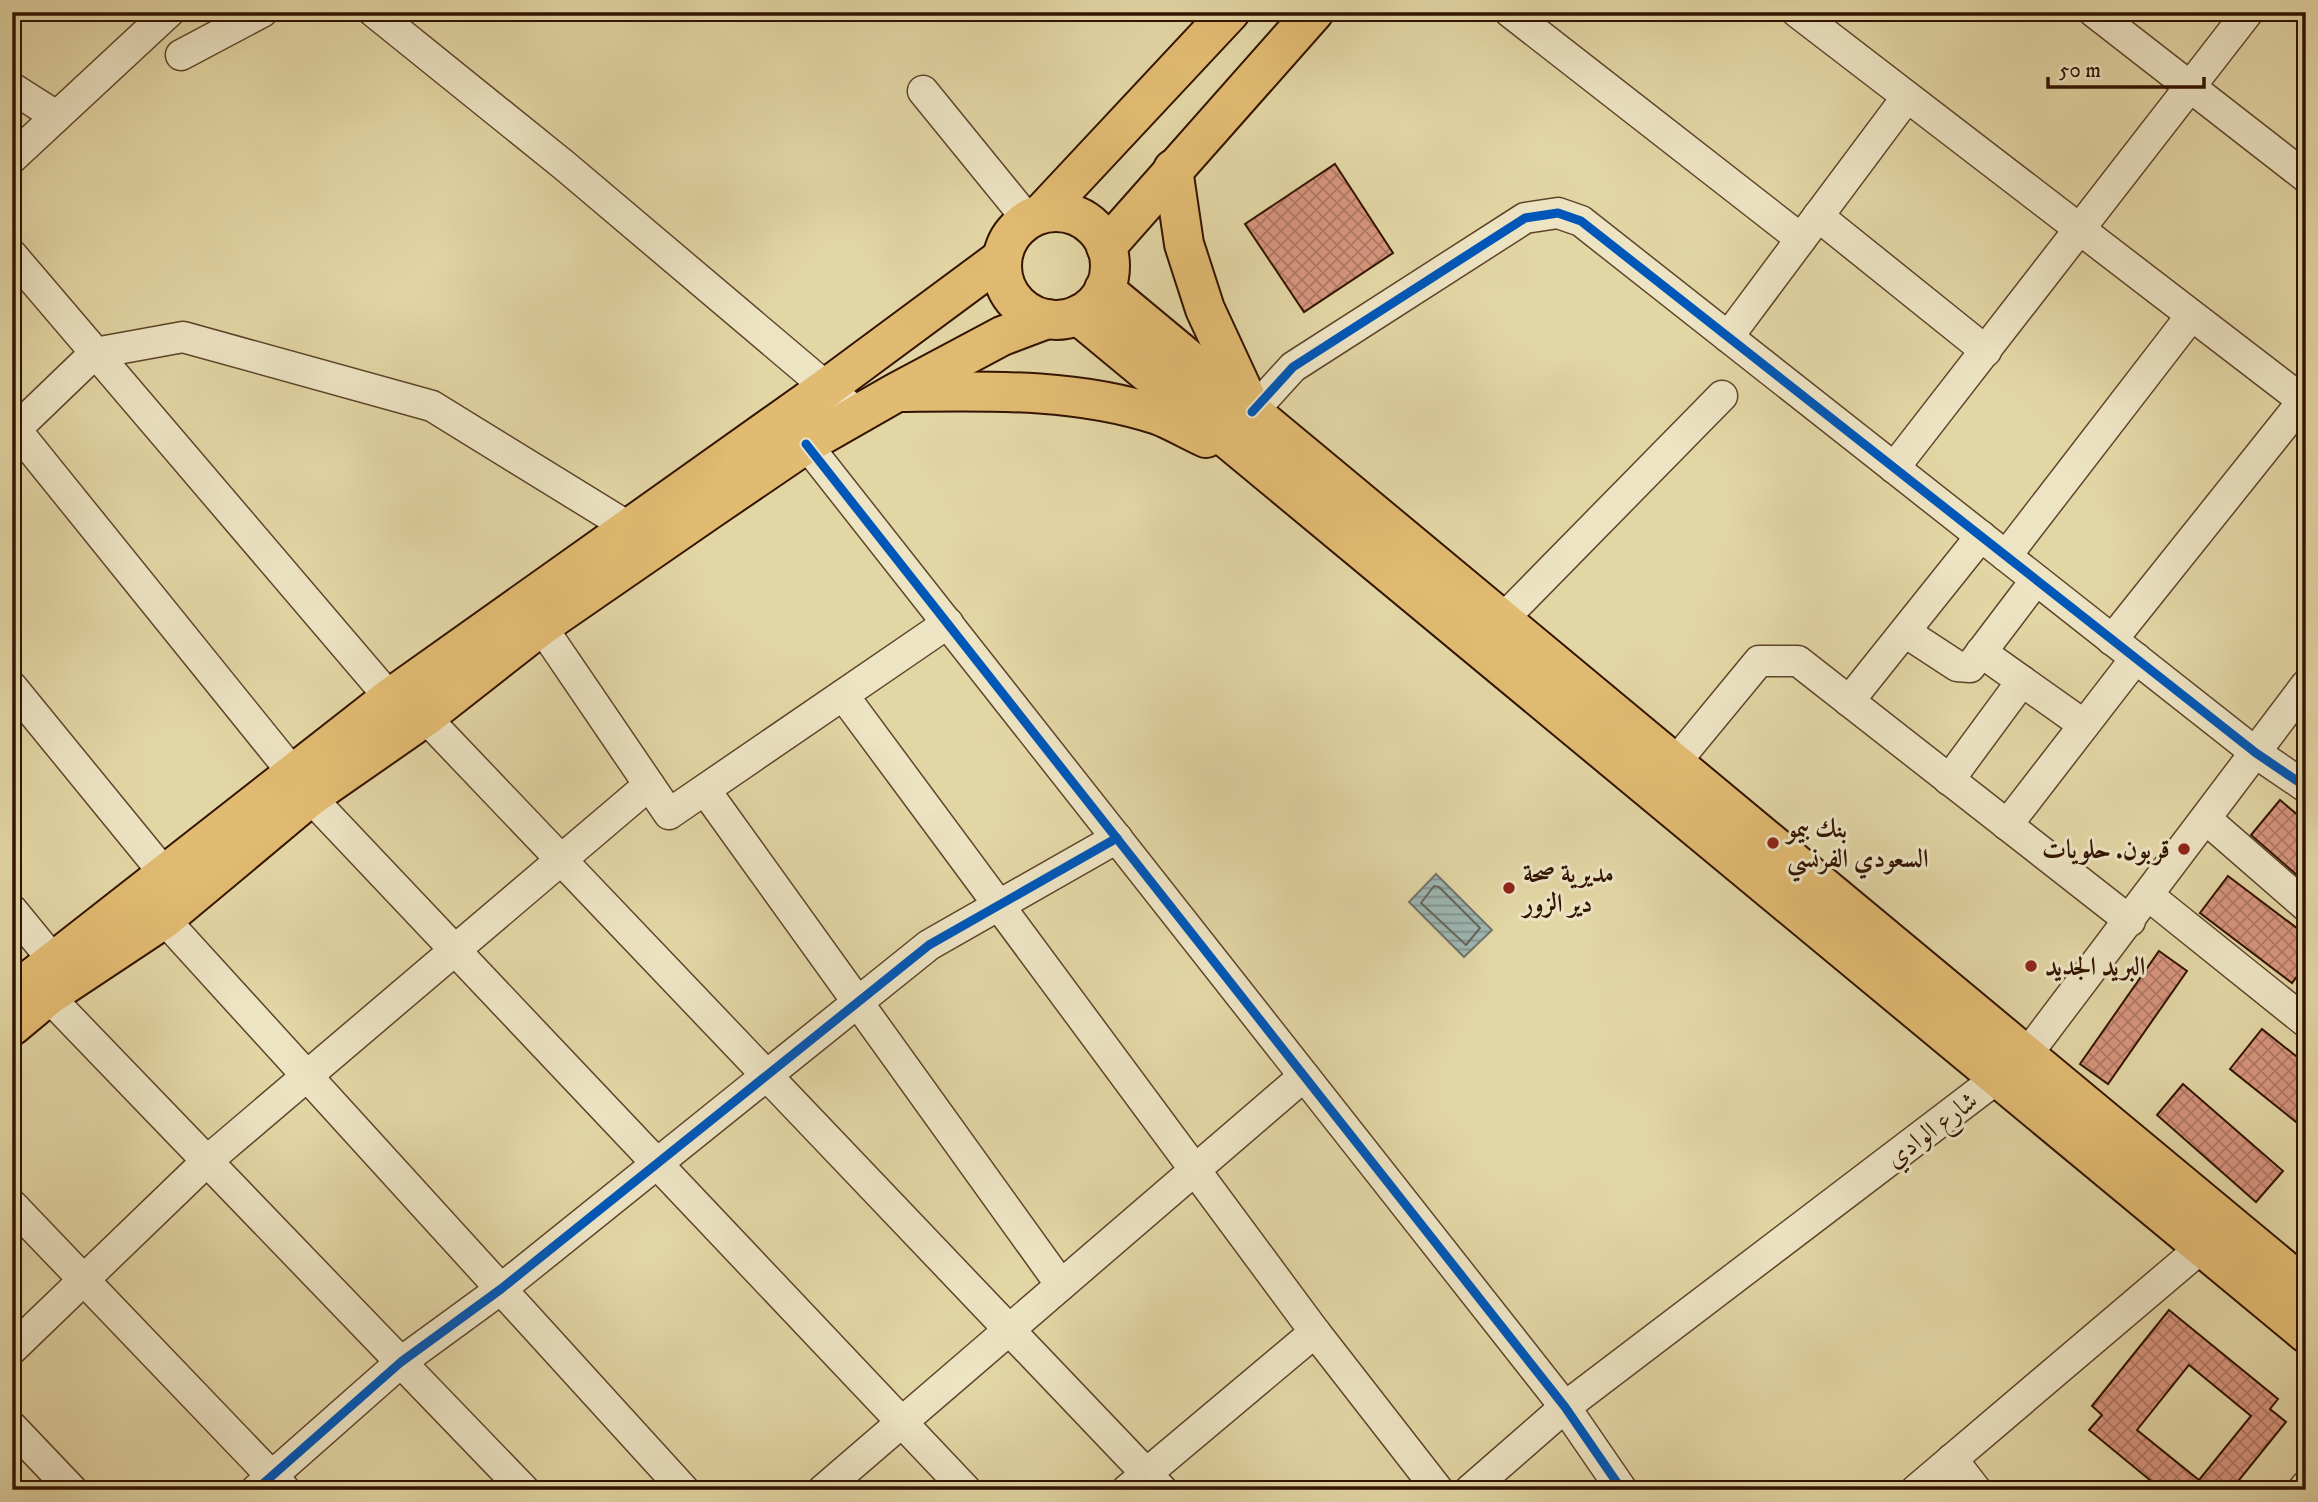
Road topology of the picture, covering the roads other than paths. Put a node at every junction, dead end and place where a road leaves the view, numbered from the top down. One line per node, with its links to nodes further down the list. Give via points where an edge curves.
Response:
1 (169, 12): 16 (street)
2 (262, 12): 11 (street)
3 (374, 12): 31 (street, via 565,166)
4 (1230, 12): 20 (main road)
5 (1336, 12): 10 (street)
6 (1510, 12): 21 (street)
7 (1797, 12): 15 (street)
8 (2094, 12): 12 (street)
9 (2248, 12): 12 (street)
10 (1307, 21): 18 (main road)
11 (181, 55)
12 (2189, 86): 19 (street); 22 (street)
13 (12, 88): 16 (street)
14 (923, 91): 20 (street)
15 (1907, 97): 21 (street); 22 (street)
16 (56, 116): 17 (street)
17 (12, 158)
18 (1173, 169): 23 (main road); 35 (main road, via 1184,244 1205,309)
19 (2306, 177)
20 (1035, 216): 23 (main road, via 1073,215 1099,233); 25 (main road, via 1016,230)
21 (1810, 228): 28 (street); 29 (street)
22 (2079, 230): 27 (street); 29 (street)
23 (1106, 247): 26 (main road, via 1109,275)
24 (12, 255): 30 (street)
25 (1002, 258): 26 (main road, via 1008,290 1031,314); 31 (main road)
26 (1076, 307): 32 (main road, via 1002,336); 35 (main road); 39 (main road)
27 (2191, 316): 34 (street); 43 (street)
28 (1728, 337): 35 (street, via 1581,221 1558,213 1525,218 1293,367); 40 (street)
29 (1986, 351): 40 (street)
30 (95, 353): 37 (street); 41 (street, via 183,337 432,406); 56 (street)
31 (825, 389): 36 (street); 41 (main road)
32 (897, 392): 36 (main road); 39 (main road, via 1022,391 1093,399 1159,416)
33 (1722, 396): 45 (street)
34 (2304, 402): 49 (street)
35 (1252, 412): 45 (main road)
36 (858, 414): 38 (main road)
37 (14, 427): 63 (street)
38 (806, 444): 46 (street); 47 (main road)
39 (1260, 464): 83 (main road)
40 (1894, 468): 42 (street)
41 (630, 528): 56 (main road)
42 (1981, 536): 43 (street); 48 (street)
43 (2006, 556): 44 (street)
44 (2036, 580): 49 (street); 50 (street)
45 (1502, 620): 61 (main road)
46 (948, 623): 55 (street); 69 (street)
47 (541, 626): 58 (main road); 64 (street)
48 (1905, 632): 50 (street, via 1957,666 1970,667); 57 (street)
49 (2112, 640): 51 (street)
50 (1981, 652): 52 (street)
51 (2136, 658): 59 (street); 60 (street)
52 (2022, 681): 59 (street); 62 (street)
53 (2306, 685): 60 (street, شارع الوادي)
54 (12, 687): 71 (street)
55 (843, 695): 66 (street); 73 (street)
56 (390, 698): 63 (main road)
57 (1849, 701): 61 (street, via 1798,661 1759,661); 62 (street)
58 (425, 717): 63 (main road); 70 (street)
59 (2084, 725): 68 (street)
60 (2256, 753): 65 (street); 67 (street, شارع الوادي)
61 (1674, 764): 83 (main road)
62 (1949, 780): 68 (street)
63 (302, 785): 71 (main road); 76 (main road); 78 (street)
64 (649, 785): 66 (street, via 669,814); 70 (street)
65 (2306, 787)
66 (705, 790): 80 (street)
67 (2206, 819): 72 (street, شارع الوادي); 74 (street)
68 (2007, 825): 77 (street)
69 (1117, 838): 73 (street); 86 (street)
70 (561, 859): 78 (street); 84 (street)
71 (164, 873): 79 (main road)
72 (2149, 896): 77 (street, شارع الوادي); 81 (street)
73 (998, 904): 80 (street, via 929,946); 89 (street)
74 (2306, 906)
75 (12, 910): 79 (street)
76 (164, 919): 79 (main road); 85 (street)
77 (2130, 921): 83 (street, شارع الوادي)
78 (454, 949): 85 (street); 88 (street)
79 (38, 983): 82 (main road); 87 (street)
80 (857, 1002): 84 (street); 93 (street)
81 (2303, 1013)
82 (12, 1026)
83 (2012, 1068): 91 (main road); 94 (main road); 101 (street, شارع الوادي)
84 (766, 1074): 88 (street); 96 (street)
85 (307, 1076): 87 (street); 95 (street)
86 (1304, 1076): 89 (street); 101 (street)
87 (207, 1161): 92 (street); 100 (street)
88 (655, 1162): 95 (street); 102 (street)
89 (1195, 1170): 93 (street); 97 (street)
90 (12, 1205): 92 (street)
91 (2203, 1247): 98 (main road); 104 (street)
92 (85, 1281): 99 (street); 106 (street)
93 (1061, 1285): 96 (street)
94 (2306, 1288)
95 (501, 1289): 100 (street); 109 (street)
96 (1009, 1330): 102 (street); 105 (street)
97 (1315, 1332): 105 (street); 112 (street)
98 (2306, 1333)
99 (12, 1349)
100 (401, 1362): 106 (street); 108 (street)
101 (1565, 1408): 113 (street, شارع الوادي); 114 (street)
102 (902, 1422): 110 (street); 111 (street)
103 (12, 1427): 107 (street)
104 (1952, 1460): 115 (street); 116 (street)
105 (1145, 1484)
106 (271, 1485)
107 (72, 1490)
108 (524, 1490)
109 (684, 1490)
110 (823, 1490)
111 (966, 1490)
112 (1438, 1490)
113 (1470, 1490)
114 (1622, 1490)
115 (1916, 1490)
116 (1976, 1490)

